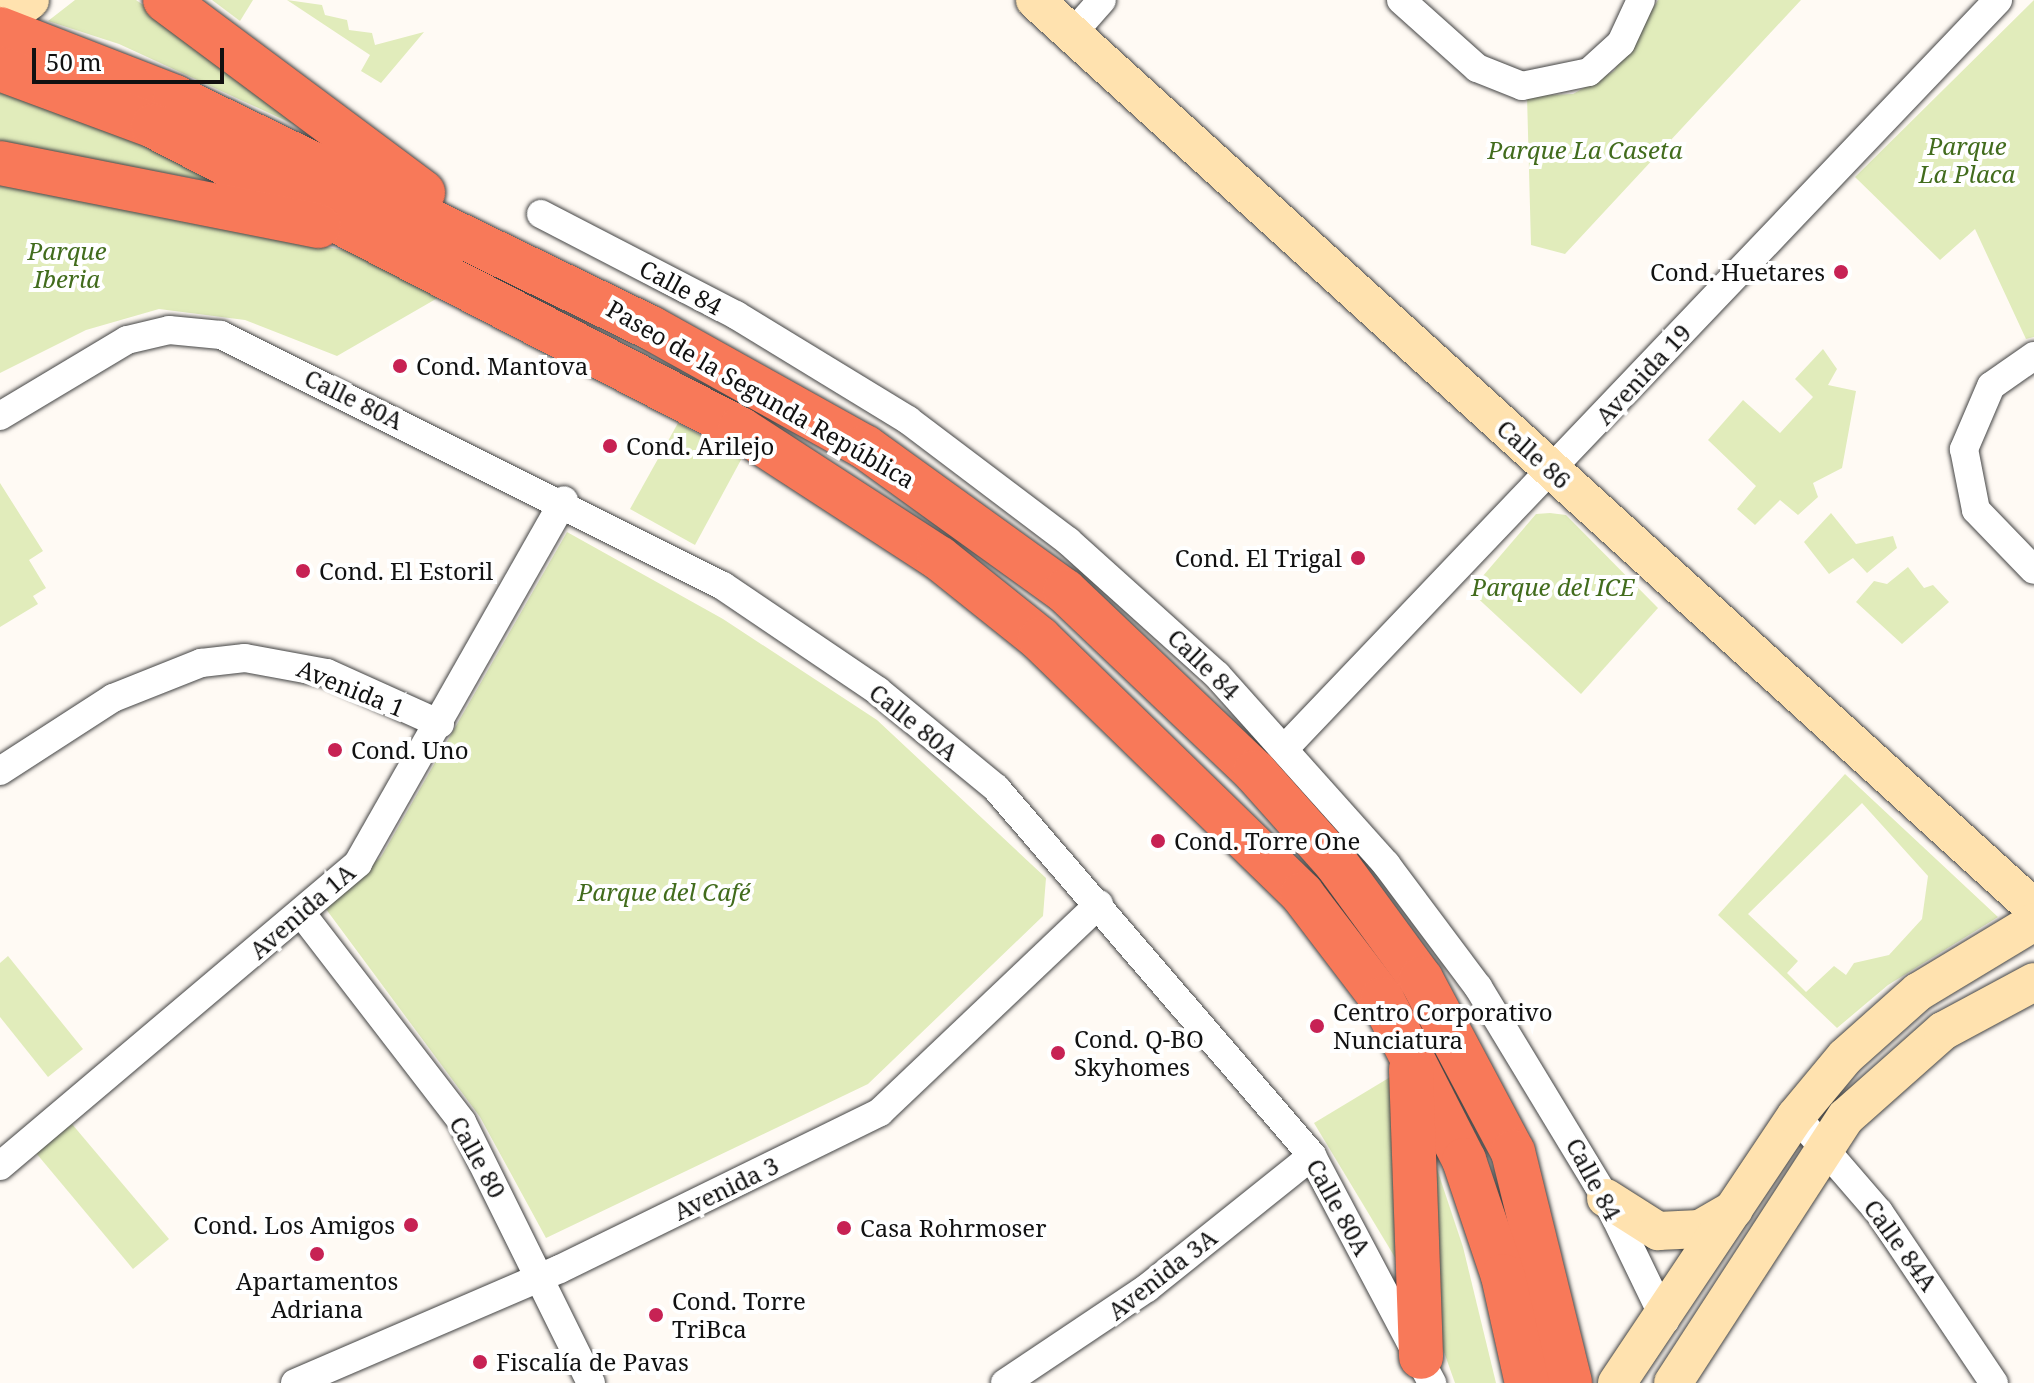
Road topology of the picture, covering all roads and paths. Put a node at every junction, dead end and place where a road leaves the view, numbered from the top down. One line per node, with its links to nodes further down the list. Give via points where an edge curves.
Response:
1 (165, 0): 10 (highway)
2 (186, 0): 10 (highway)
3 (1035, 0): 9 (main road, Calle 86)
4 (1102, 0): 9 (street)
5 (1401, 0): 6 (street, via 1477,68 1522,86 1589,72 1621,43)
6 (1641, 0)
7 (1998, 0): 18 (street, Avenida 19)
8 (14, 13): 15 (highway, Paseo de la Segunda República, via 175,97)
9 (1072, 34): 18 (main road, Calle 86)
10 (219, 44): 15 (highway)
11 (0, 69): 14 (highway, Paseo de la Segunda República, via 153,126)
12 (0, 163): 14 (highway)
13 (541, 214): 22 (street, Calle 84, via 823,366 977,470 1144,606)
14 (388, 241): 29 (highway, Paseo de la Segunda República, via 740,429 939,558 1040,639 1219,807 1302,894)
15 (516, 259): 44 (highway, Paseo de la Segunda República, via 788,403 962,512 1065,591 1255,772 1336,863 1421,979 1467,1059 1513,1152)
16 (2034, 356): 20 (street, via 1991,386 1972,417 1966,481 1990,531)
17 (0, 416): 19 (street, Calle 80A, via 108,348 169,330 221,335)
18 (1552, 470): 22 (street, Avenida 19); 25 (main road, Calle 86)
19 (564, 501): 21 (street, Avenida 1A); 24 (street, Calle 80A, via 723,586 878,691 996,788)
20 (2034, 570)
21 (440, 724): 23 (street, Avenida 1, via 327,673 245,658 201,663 113,698); 26 (street, Avenida 1A, via 358,863)
22 (1286, 747): 34 (street, Calle 84, via 1478,987)
23 (0, 771)
24 (1099, 904): 32 (street, Calle 80A); 36 (street, Avenida 3, via 880,1112)
25 (2034, 908)
26 (302, 914): 33 (street, Avenida 1A); 36 (street, Calle 80, via 462,1122)
27 (2034, 922): 30 (main road, via 1918,992 1861,1040)
28 (2034, 982): 31 (main road, via 1943,1031 1884,1076)
29 (1410, 1047): 38 (highway); 43 (highway, Paseo de la Segunda República, via 1464,1160 1503,1276)
30 (1796, 1116): 31 (street, Calle 84A); 35 (main road)
31 (1822, 1148): 39 (main road); 47 (street, Calle 84A, via 1879,1212)
32 (1312, 1156): 38 (street, Calle 80A); 42 (street, Avenida 3A, via 1147,1288)
33 (0, 1166)
34 (1606, 1198): 35 (main road, via 1638,1224 1679,1232); 37 (street, Calle 84)
35 (1736, 1207): 37 (main road)
36 (541, 1278): 40 (street, Avenida 3); 41 (street, Calle 80)
37 (1665, 1320): 45 (main road); 46 (main road, via 1670,1346)
38 (1427, 1370)
39 (1686, 1376)
40 (295, 1383)
41 (591, 1383)
42 (1005, 1383)
43 (1527, 1383)
44 (1570, 1383)
45 (1617, 1383)
46 (1650, 1383)
47 (1994, 1383)

